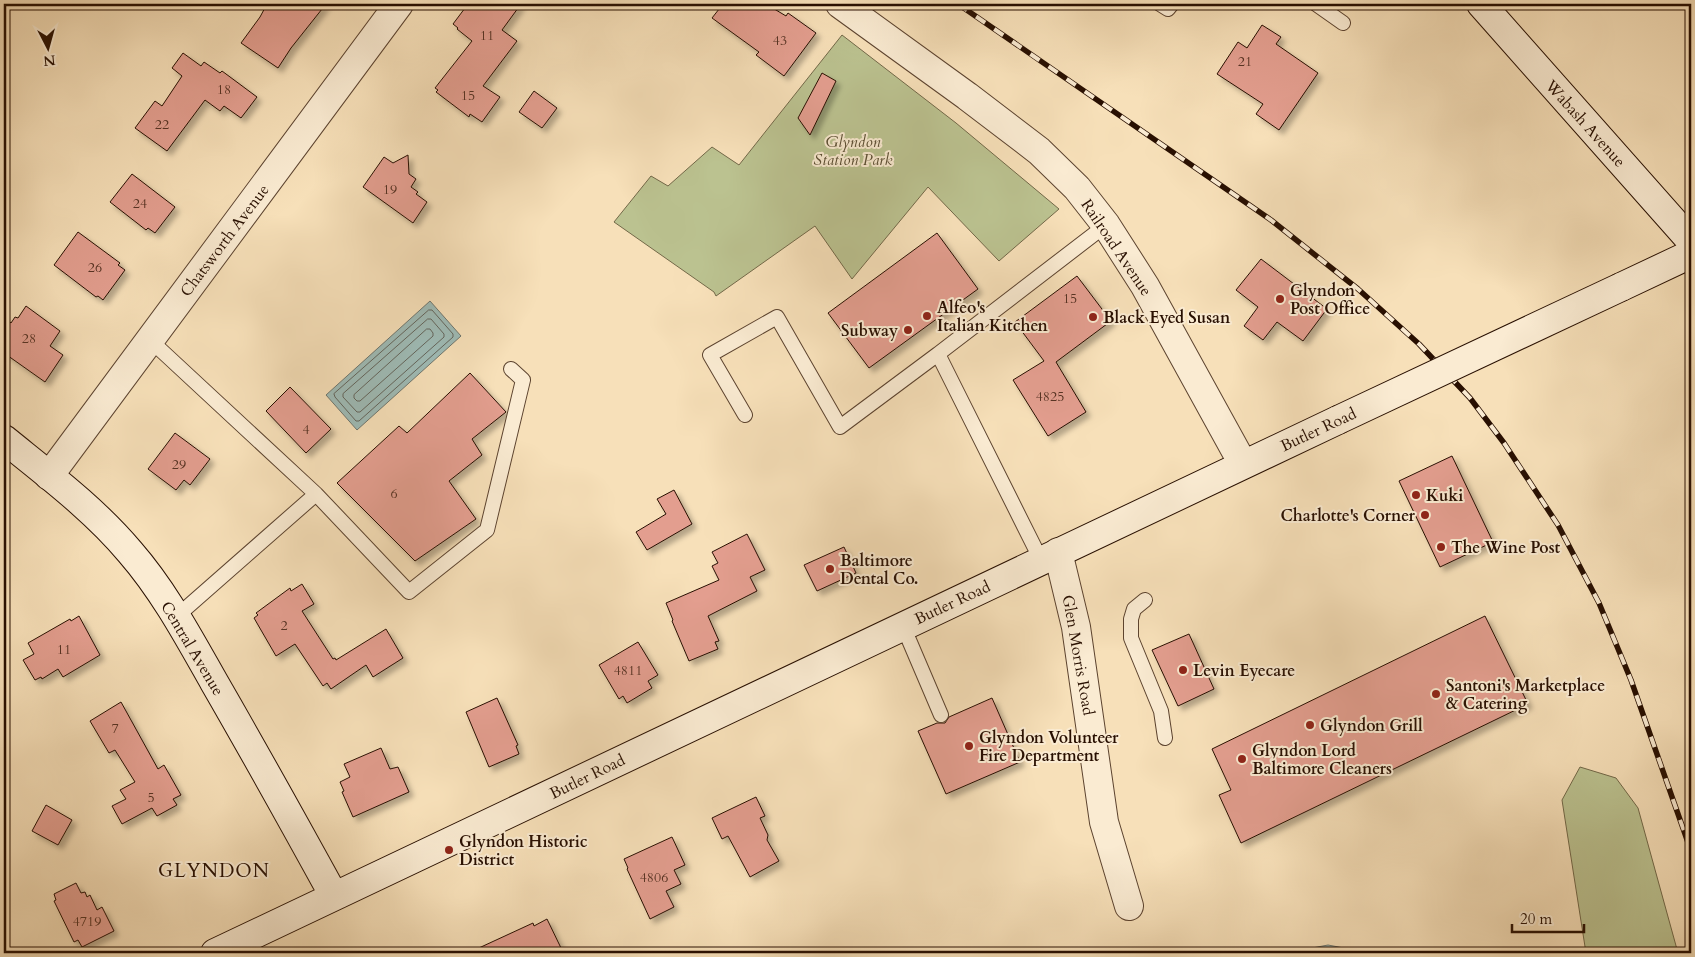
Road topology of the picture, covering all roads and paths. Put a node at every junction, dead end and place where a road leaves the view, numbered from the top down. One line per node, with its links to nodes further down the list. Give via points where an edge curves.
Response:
1 (399, 4): 11 (main road, Chatsworth Avenue)
2 (840, 4): 8 (main road, Railroad Avenue, via 1039,151 1077,188)
3 (1160, 4): 4 (lane, via 1168,9)
4 (1172, 4)
5 (1316, 4): 7 (lane)
6 (1481, 4): 9 (main road, Wabash Avenue)
7 (1343, 23)
8 (1106, 225): 12 (lane); 16 (main road, Railroad Avenue, via 1145,286)
9 (1691, 242)
10 (1691, 254): 16 (main road, Butler Road, bridge)
11 (150, 340): 17 (main road, Chatsworth Avenue); 18 (lane)
12 (938, 354): 14 (lane, via 840,427 777,317 710,354); 19 (lane)
13 (511, 369): 18 (lane, via 523,380 488,530 409,592)
14 (745, 415)
15 (4, 439): 17 (main road, Central Avenue)
16 (1243, 464): 19 (main road, Butler Road)
17 (49, 476): 21 (main road, Central Avenue, via 98,518 132,553)
18 (316, 494): 21 (lane)
19 (1050, 556): 22 (main road, Butler Road); 26 (main road, Glen Morris Road, via 1076,627 1104,822)
20 (1145, 600): 24 (lane, via 1134,609 1131,638 1161,711)
21 (176, 616): 25 (main road, Central Avenue)
22 (903, 626): 23 (lane); 25 (main road, Butler Road)
23 (941, 714)
24 (1164, 738)
25 (334, 896): 27 (main road, Butler Road)
26 (1129, 906)
27 (215, 953)

